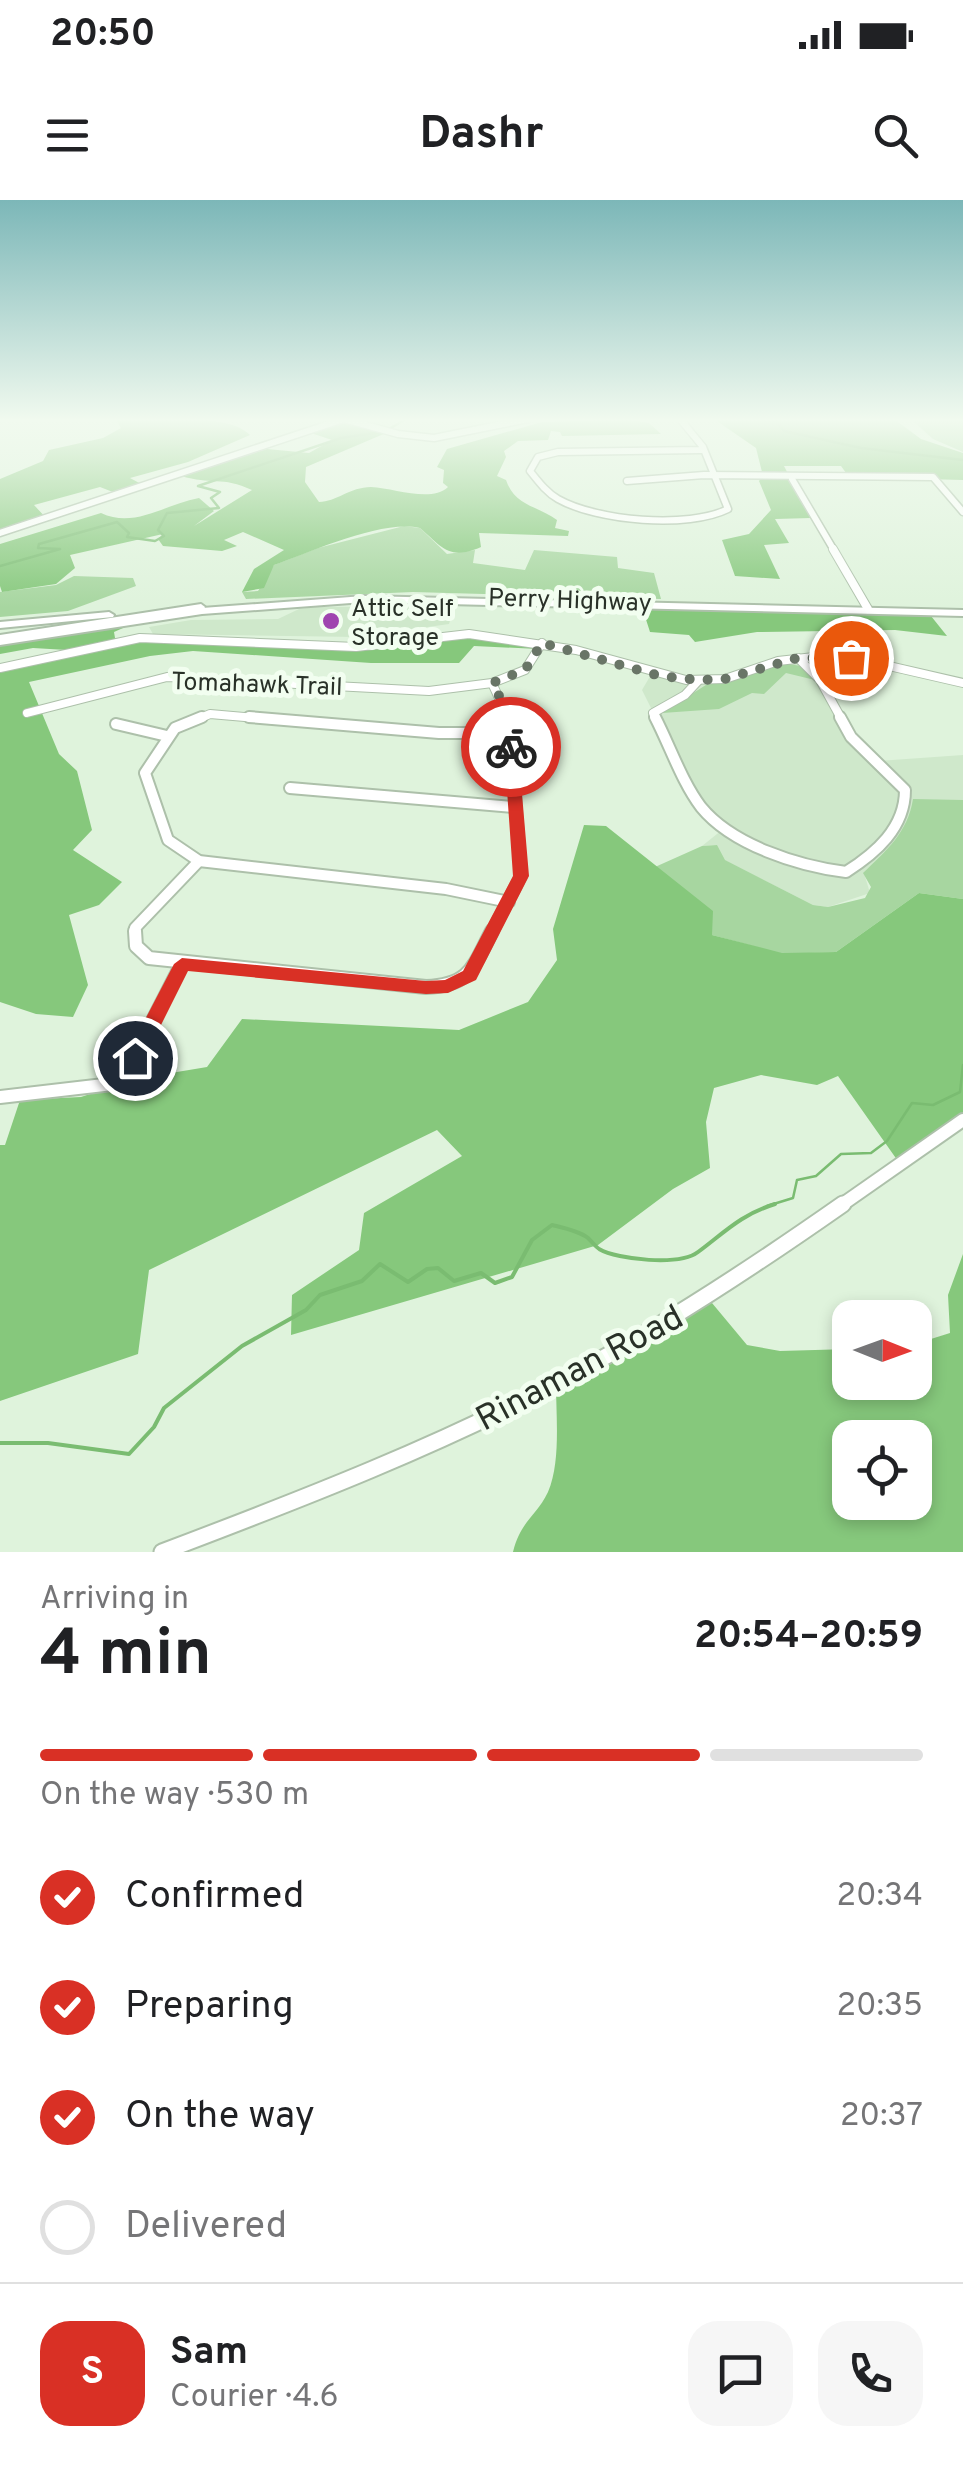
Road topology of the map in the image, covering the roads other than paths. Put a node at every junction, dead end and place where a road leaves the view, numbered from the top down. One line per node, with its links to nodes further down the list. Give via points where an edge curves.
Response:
1 (154, 482): 7 (street)
2 (541, 482): 3 (street, via 572,506 612,515 703,519 728,510)
3 (716, 482)
4 (794, 482): 9 (street)
5 (937, 482): 6 (street)
6 (963, 512)
7 (0, 533)
8 (202, 607): 9 (highway, Perry Highway, via 437,594); 11 (highway); 12 (main road, Perry Highway)
9 (868, 609): 10 (highway, Perry Highway)
10 (963, 610): 12 (highway, Perry Highway, via 364,599 212,610)
11 (0, 625)
12 (0, 640)
13 (542, 643): 15 (street, via 469,634 356,646 140,638); 16 (street); 18 (street, via 525,670)
14 (797, 658): 16 (street); 16 (street, via 820,680 851,737 905,790 894,829 850,870 834,873 722,830 699,804 653,713); 17 (street, via 862,660)
15 (0, 668)
16 (698, 680)
17 (963, 682)
18 (492, 683): 19 (street, Tomahawk Trail, via 429,691 167,677); 21 (street, via 508,712)
19 (26, 713)
20 (116, 724): 22 (street)
21 (510, 732): 22 (street, via 439,733 222,714 184,720); 24 (street)
22 (167, 736): 25 (street, via 146,780 168,840)
23 (290, 788): 24 (street)
24 (514, 807): 26 (street, via 521,876)
25 (200, 861): 26 (street); 27 (street, via 135,928 136,946 148,958)
26 (509, 902): 27 (street, via 469,976 448,986)
27 (182, 964): 28 (street, via 121,1083)
28 (0, 1096)
29 (963, 1120): 30 (street, Rinaman Road, via 738,1276 556,1383 390,1464)
30 (162, 1552)

